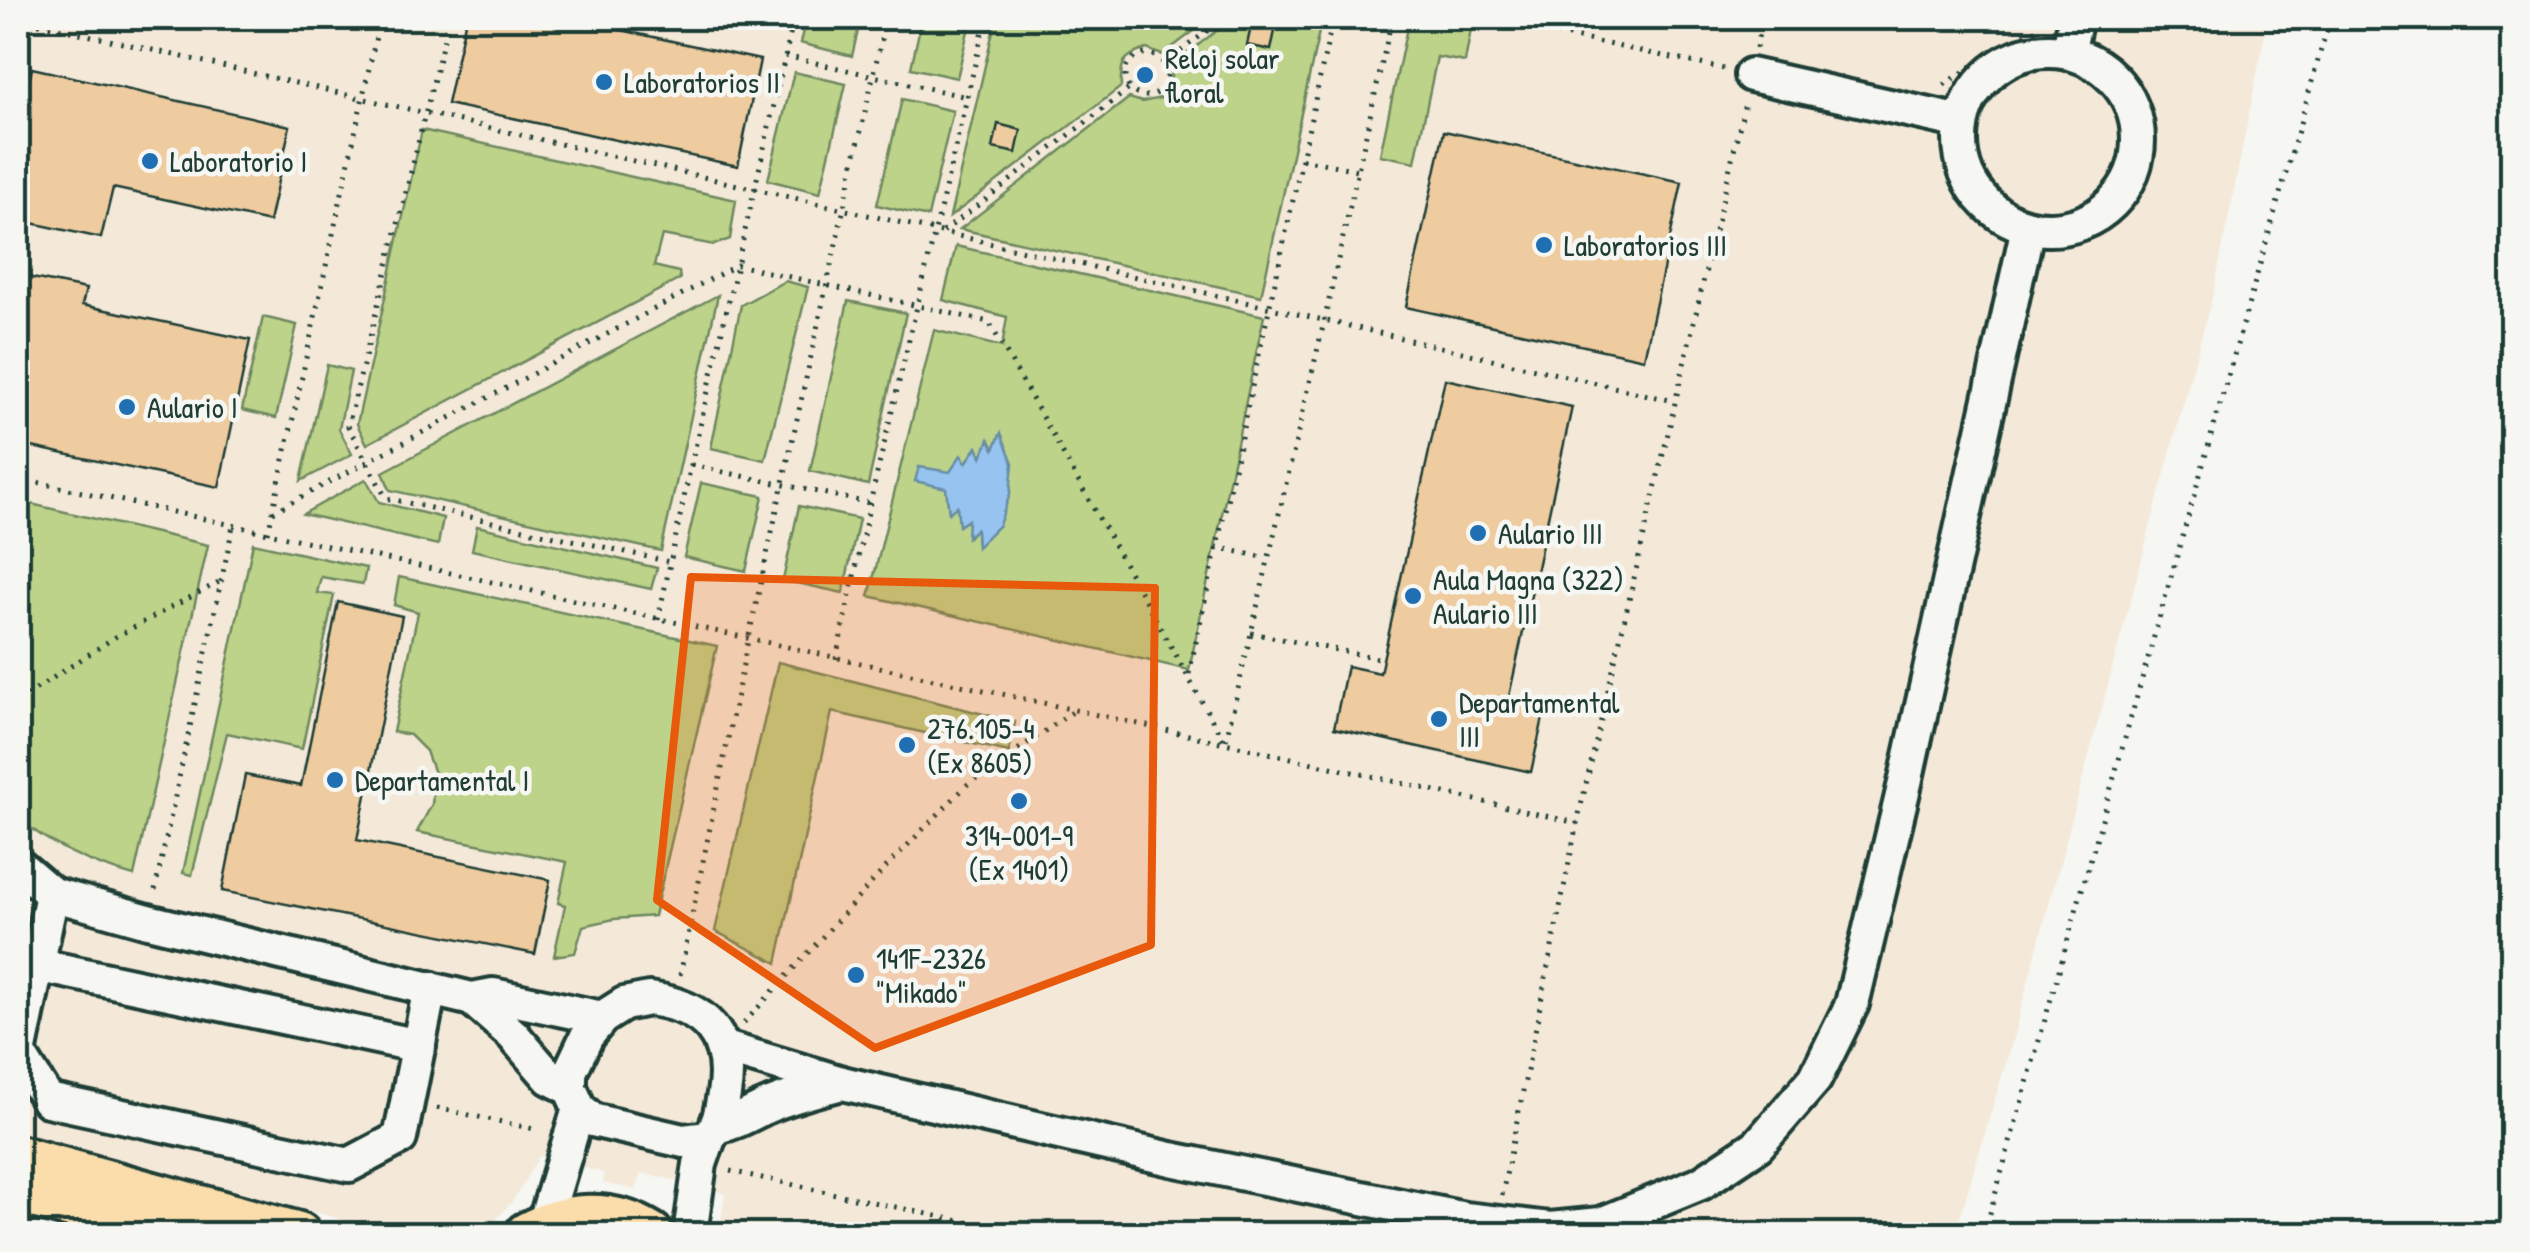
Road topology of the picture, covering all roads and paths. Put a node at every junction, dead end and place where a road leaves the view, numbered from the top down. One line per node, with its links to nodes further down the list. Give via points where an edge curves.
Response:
1 (380, 18): 22 (path)
2 (449, 18): 23 (path)
3 (794, 18): 15 (path)
4 (886, 18): 18 (path)
5 (986, 18): 21 (path)
6 (1224, 18): 16 (path)
7 (1332, 18): 25 (path)
8 (1392, 18): 26 (path)
9 (1485, 18): 17 (path)
10 (1762, 18): 17 (path)
11 (2330, 18): 80 (path)
12 (18, 19): 22 (path)
13 (2063, 20): 14 (street); 20 (path, via 1997,49)
14 (2068, 52): 24 (street, via 2012,58 1971,96); 29 (street, via 2116,81 2138,132 2136,160 2117,198 2084,223)
15 (785, 56): 18 (path); 27 (path)
16 (1164, 64): 19 (path, via 1168,74 1159,92 1147,97); 19 (path, via 1149,54 1134,57 1124,76)
17 (1751, 75): 24 (street); 36 (path)
18 (873, 76): 21 (path); 28 (path)
19 (1129, 89): 30 (path)
20 (1932, 93)
21 (966, 97): 30 (path)
22 (362, 98): 23 (path); 42 (path)
23 (425, 113): 27 (path); 37 (path, via 348,426)
24 (1961, 122): 29 (street, via 1964,167 1973,188 2006,219)
25 (1302, 159): 26 (path); 34 (path)
26 (1358, 170): 35 (path)
27 (754, 189): 28 (path); 31 (path)
28 (844, 209): 30 (path); 32 (path)
29 (2028, 227): 74 (street, via 1852,1004 1816,1079 1758,1145 1701,1183 1601,1224 1550,1229)
30 (939, 232): 33 (path); 34 (path)
31 (737, 266): 32 (path); 37 (path); 38 (path)
32 (827, 287): 33 (path); 40 (path)
33 (917, 307): 41 (path); 54 (path, via 989,322)
34 (1268, 309): 35 (path); 45 (path)
35 (1324, 322): 36 (path); 46 (path)
36 (1674, 400): 58 (path)
37 (368, 462): 42 (path); 47 (path, via 386,498)
38 (691, 465): 40 (path); 47 (path)
39 (18, 478): 43 (path)
40 (783, 484): 41 (path); 51 (path)
41 (870, 503): 52 (path)
42 (273, 512): 44 (path)
43 (233, 526): 44 (path); 48 (path)
44 (268, 534): 49 (path)
45 (1216, 547): 46 (path); 54 (path)
46 (1268, 558): 50 (path)
47 (670, 562): 49 (path)
48 (221, 581): 55 (path); 61 (path)
49 (658, 620): 51 (path)
50 (1251, 633): 53 (path); 57 (path)
51 (748, 640): 52 (path); 65 (path)
52 (836, 659): 56 (path)
53 (1383, 659)
54 (1188, 677): 57 (path)
55 (18, 701)
56 (1074, 710): 57 (path); 68 (path, via 968,784)
57 (1225, 743): 58 (path)
58 (1577, 823): 74 (path)
59 (18, 864): 60 (street)
60 (52, 894): 61 (street); 62 (street)
61 (148, 920): 63 (street)
62 (37, 966): 67 (street); 67 (street, via 19,1054 48,1100 348,1165 400,1138)
63 (430, 988): 64 (street); 67 (street)
64 (472, 999): 66 (street, via 493,996); 70 (street)
65 (675, 1002): 66 (street, via 649,998); 68 (street, via 711,1027)
66 (602, 1018): 70 (street, via 570,1072)
67 (419, 1046)
68 (722, 1047): 69 (street); 71 (street, via 726,1068)
69 (842, 1082): 71 (street); 74 (street, via 1171,1158)
70 (574, 1098): 71 (street, via 592,1120 683,1140); 75 (street)
71 (713, 1132): 79 (street, via 700,1164)
72 (18, 1157): 77 (main road)
73 (18, 1192): 76 (main road)
74 (1497, 1222)
75 (536, 1230): 78 (main road, via 596,1216)
76 (177, 1234)
77 (299, 1234)
78 (651, 1234)
79 (690, 1234)
80 (1984, 1234)

